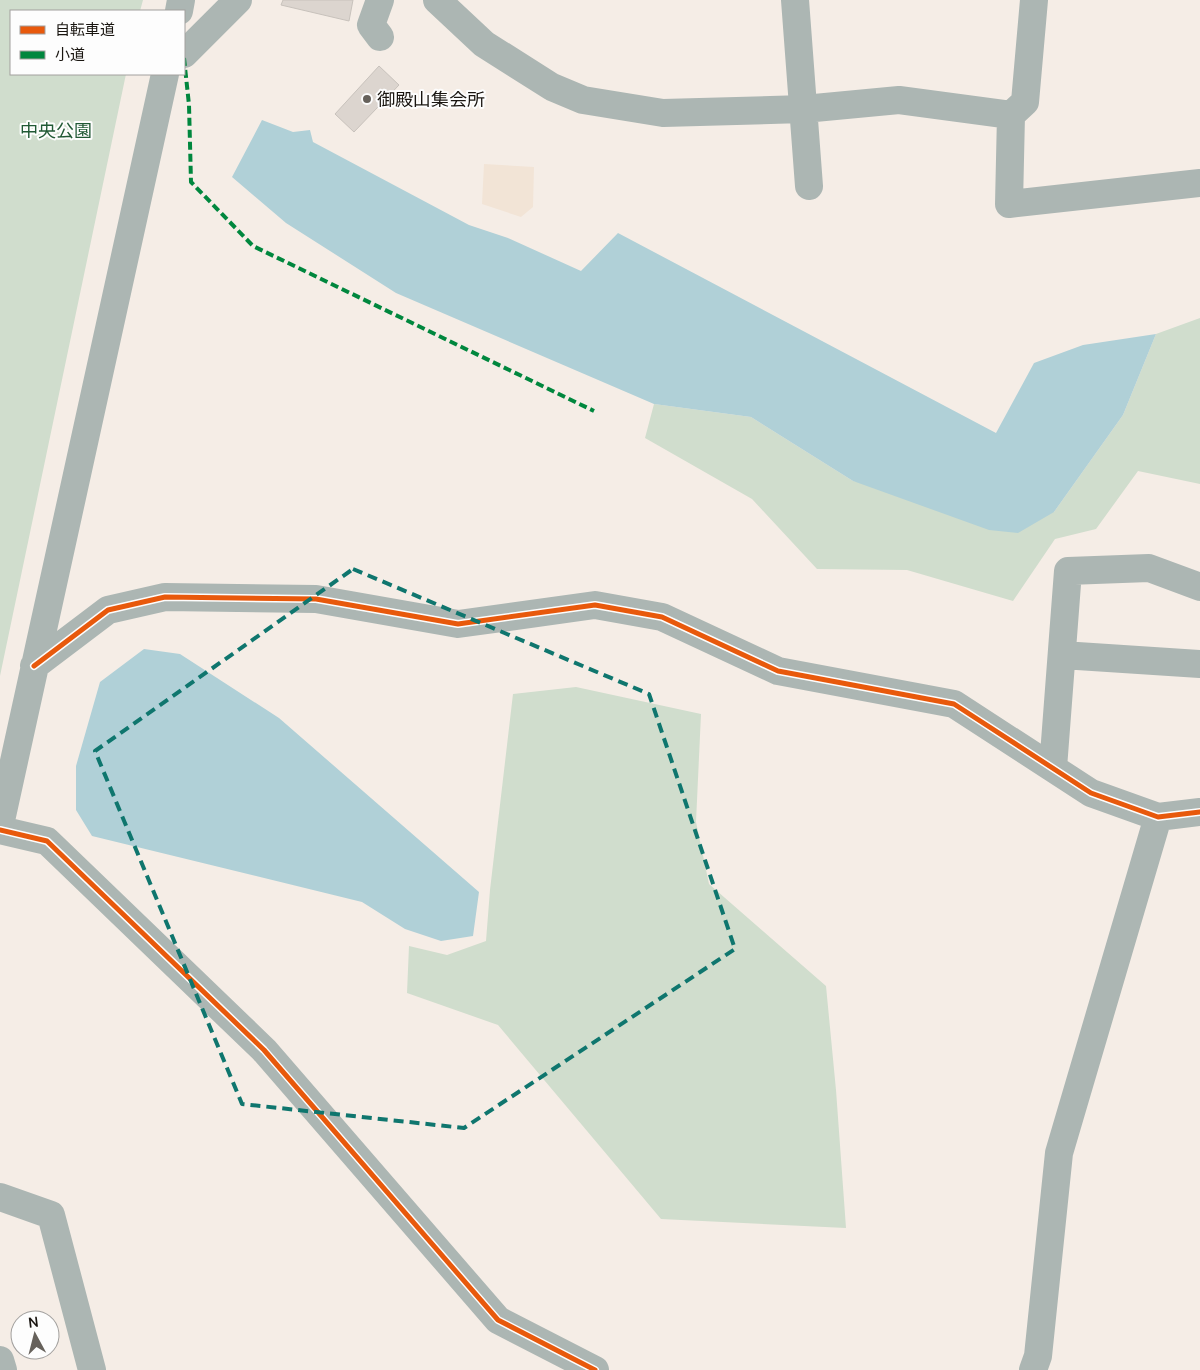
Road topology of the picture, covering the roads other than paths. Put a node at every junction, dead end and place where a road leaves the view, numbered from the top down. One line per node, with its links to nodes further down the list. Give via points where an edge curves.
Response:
1 (238, 0): 7 (street)
2 (380, 0): 6 (street, via 371,25)
3 (437, 0): 9 (street, via 484,44 552,88 583,100 663,113)
4 (795, 0): 9 (street)
5 (1034, 0): 10 (street, via 1025,102)
6 (380, 37)
7 (185, 53)
8 (165, 75): 16 (street)
9 (804, 108): 10 (street, via 899,100); 12 (street)
10 (1011, 115): 11 (street, via 1009,204)
11 (1200, 183)
12 (809, 186)
13 (1200, 587): 14 (street, via 1149,568 1068,571)
14 (1062, 655): 15 (street); 17 (street)
15 (1200, 664)
16 (34, 666): 17 (street, via 108,610 165,597 316,599 458,624 595,605 662,617 778,671 954,704); 20 (street)
17 (1054, 768): 19 (street, via 1090,793)
18 (1200, 812): 19 (street)
19 (1158, 817): 27 (street, via 1059,1153 1038,1356)
20 (0, 825)
21 (0, 830): 26 (street, via 46,841 264,1050 498,1320)
22 (0, 1197): 25 (street, via 51,1214)
23 (0, 1360): 24 (street)
24 (3, 1370)
25 (92, 1370)
26 (595, 1370)
27 (1033, 1370)

